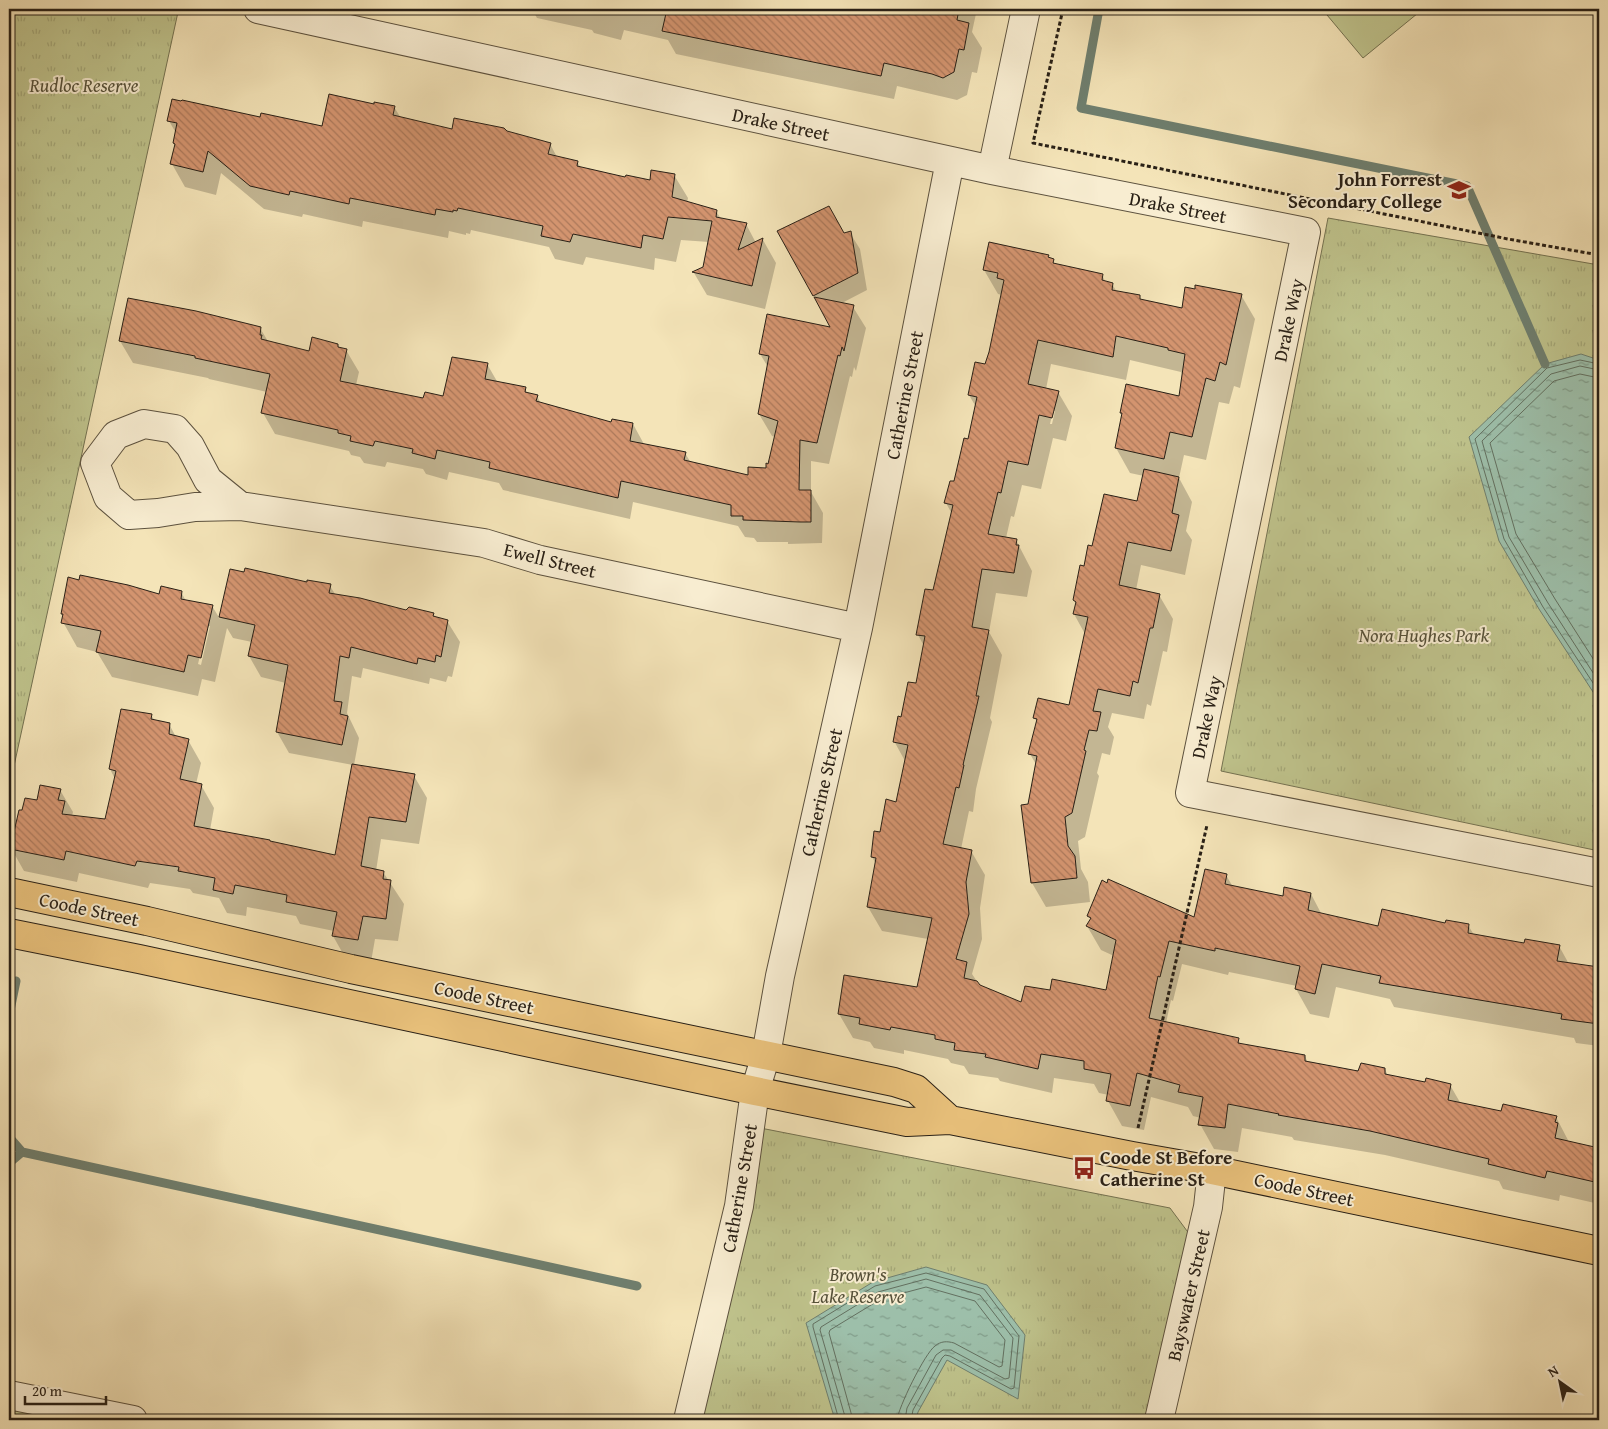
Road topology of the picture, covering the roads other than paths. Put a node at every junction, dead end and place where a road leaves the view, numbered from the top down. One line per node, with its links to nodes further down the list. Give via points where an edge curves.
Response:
1 (258, 9): 3 (street, Drake Street)
2 (1026, 9): 4 (street)
3 (950, 161): 4 (street, Drake Street); 7 (street, Catherine Street)
4 (992, 170): 5 (street, Drake Street)
5 (1306, 232): 8 (street, Drake Way, via 1190,794)
6 (240, 506): 6 (street, Ewell Street, via 195,507 129,515 108,497 96,463 116,435 144,424 175,429 190,446 208,480); 7 (street, Ewell Street, via 484,543 540,560)
7 (858, 628): 11 (street, Catherine Street, via 780,976)
8 (1599, 873)
9 (9, 892): 11 (main road, Coode Street)
10 (9, 933): 12 (main road, Coode Street)
11 (766, 1055): 12 (street, Catherine Street); 13 (main road, Coode Street, via 916,1089)
12 (755, 1091): 13 (main road, Coode Street, via 907,1122); 18 (street, Catherine Street, via 739,1206)
13 (950, 1120): 14 (main road, Coode Street)
14 (1212, 1170): 15 (main road, Coode Street); 19 (street, Bayswater Street, via 1208,1207)
15 (1599, 1251)
16 (9, 1395): 17 (street)
17 (133, 1420)
18 (688, 1420)
19 (1159, 1420)

